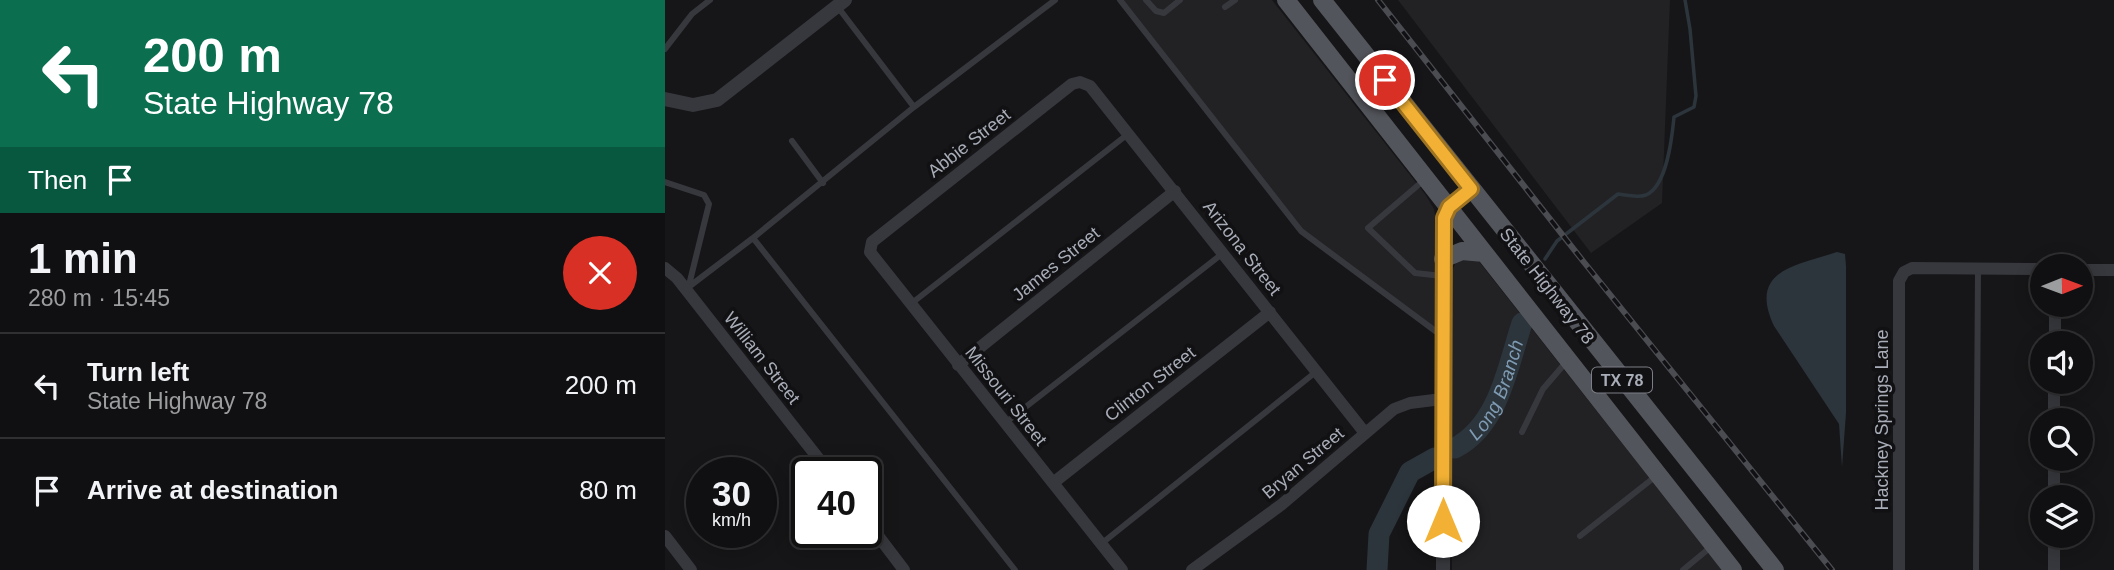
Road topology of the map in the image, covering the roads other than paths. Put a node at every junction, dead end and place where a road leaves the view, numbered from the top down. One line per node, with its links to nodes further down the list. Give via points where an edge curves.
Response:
1 (710, 0): 11 (lane, via 692,14)
2 (1055, 0): 14 (lane)
3 (1120, 0): 36 (lane, via 1301,230)
4 (1146, 0): 5 (lane, via 1164,13)
5 (1180, 0)
6 (1235, 0): 10 (lane)
7 (1286, 0): 17 (main road, State Highway 78 / TX 78)
8 (1322, 0): 20 (main road, State Highway 78 / TX 78)
9 (841, 3): 13 (street, via 717,100 693,104); 14 (lane)
10 (1225, 6)
11 (665, 49)
12 (1090, 86): 15 (street, Arizona Street); 24 (street, Abbie Street, via 1072,84)
13 (665, 99)
14 (915, 107): 19 (lane)
15 (1128, 134): 21 (street, Arizona Street); 34 (lane)
16 (792, 141): 19 (lane)
17 (1426, 178): 22 (main road, State Highway 78 / TX 78); 27 (lane, via 1367,228 1415,273)
18 (665, 182): 33 (lane, via 704,195 709,204)
19 (823, 183): 23 (lane)
20 (1471, 189): 22 (street); 61 (main road, State Highway 78 / TX 78)
21 (1175, 191): 25 (street, Arizona Street); 38 (street, James Street)
22 (1449, 207): 26 (main road, State Highway 78 / TX 78); 27 (street, via 1444,218)
23 (753, 238): 33 (lane); 55 (lane)
24 (872, 242): 34 (street, Missouri Street, via 870,252)
25 (1223, 252): 35 (street, Arizona Street); 41 (lane)
26 (1484, 253): 27 (main road, via 1462,251); 37 (main road, State Highway 78 / TX 78)
27 (1443, 267): 36 (street)
28 (665, 268): 33 (street, William Street)
29 (1977, 269): 30 (street); 62 (street, Hackney Springs Lane, via 1912,268 1899,281); 63 (lane)
30 (2030, 270)
31 (2093, 270): 32 (street)
32 (2114, 270)
33 (687, 288): 44 (street, William Street)
34 (912, 303): 38 (street, Missouri Street)
35 (1270, 312): 39 (street, Arizona Street); 46 (street, Clinton Street)
36 (1442, 336): 40 (street)
37 (1568, 360): 42 (lane, via 1543,388); 45 (main road, State Highway 78 / TX 78)
38 (958, 365): 41 (street, Missouri Street)
39 (1317, 372): 43 (street, Arizona Street); 50 (lane)
40 (1442, 399): 43 (street, Bryan Street, via 1394,409); 58 (street)
41 (1005, 423): 46 (street, Missouri Street)
42 (1522, 432)
43 (1365, 433): 57 (street, Bryan Street, via 1281,505)
44 (817, 457)
45 (1657, 475): 48 (lane); 51 (main road, State Highway 78 / TX 78)
46 (1053, 484): 50 (street, Missouri Street)
47 (665, 536): 53 (street)
48 (1580, 536)
49 (882, 541): 54 (street)
50 (1101, 544): 56 (street, Missouri Street)
51 (1713, 545): 59 (lane); 60 (main road, State Highway 78 / TX 78)
52 (2054, 548): 64 (street)
53 (691, 570)
54 (904, 570)
55 (1015, 570)
56 (1122, 570)
57 (1192, 570)
58 (1443, 570)
59 (1683, 570)
60 (1733, 570)
61 (1775, 570)
62 (1899, 570)
63 (1976, 570)
64 (2054, 570)

